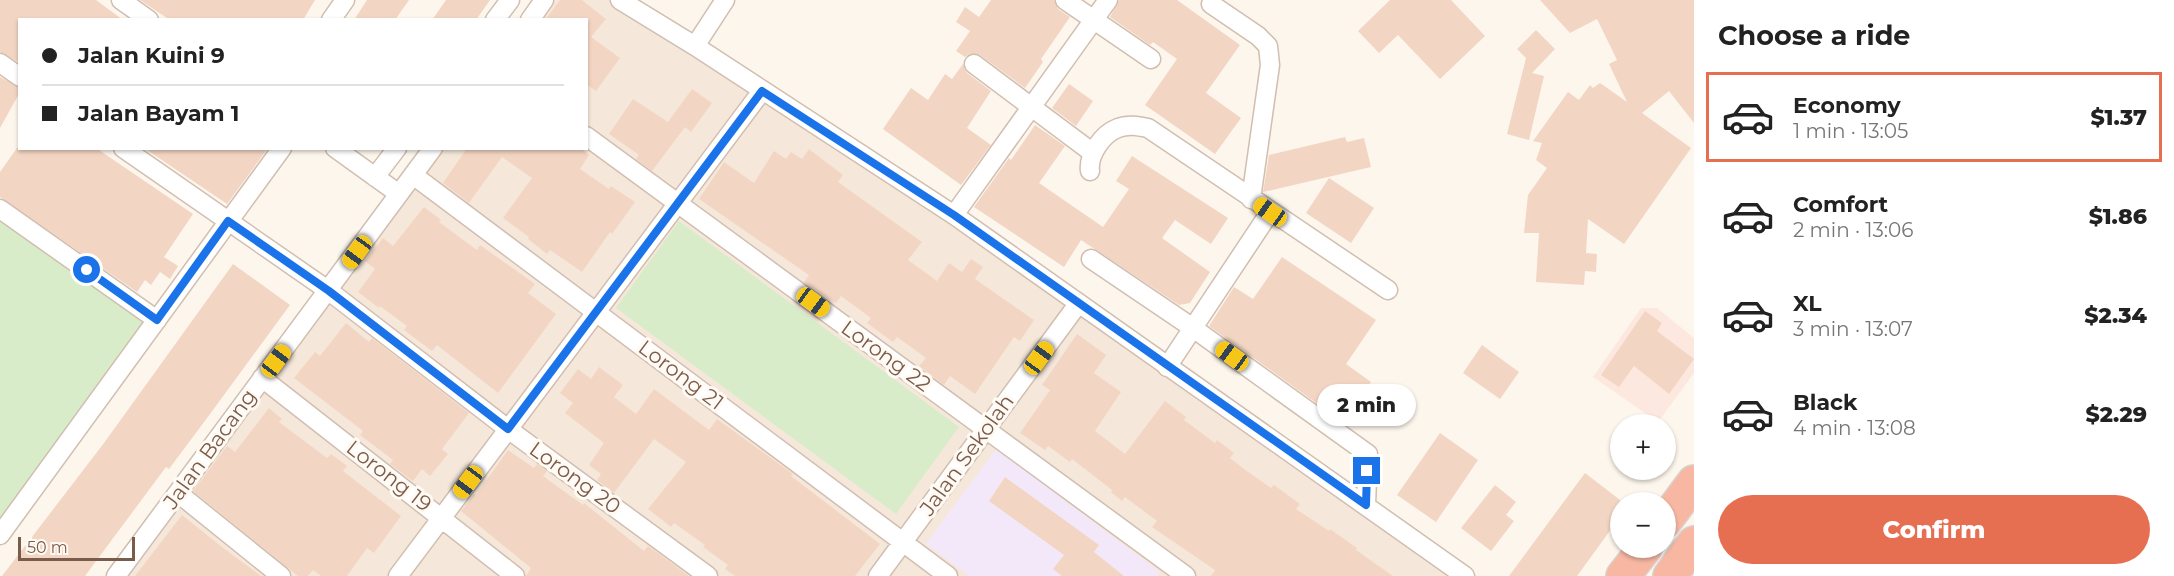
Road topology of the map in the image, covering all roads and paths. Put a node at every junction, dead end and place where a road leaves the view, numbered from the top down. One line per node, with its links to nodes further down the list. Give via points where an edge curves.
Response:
1 (121, 0): 9 (street)
2 (510, 0): 10 (street)
3 (543, 0): 11 (street)
4 (620, 0): 13 (street)
5 (725, 0): 13 (street)
6 (1065, 0): 12 (street)
7 (1108, 0): 12 (street)
8 (1211, 4): 29 (street, via 1268,46 1270,65)
9 (146, 18)
10 (496, 18)
11 (531, 18)
12 (1094, 20): 14 (street); 19 (street)
13 (695, 46): 18 (street)
14 (1151, 59)
15 (0, 63): 17 (street)
16 (974, 64): 19 (street)
17 (18, 76)
18 (762, 91): 30 (street); 33 (street)
19 (1032, 108): 29 (street, via 1092,162 1103,139 1117,128 1148,128); 33 (street)
20 (588, 137): 30 (street, Lorong 22)
21 (126, 150): 34 (street, Lorong 20)
22 (281, 150): 34 (street)
23 (338, 150): 27 (street)
24 (395, 150): 27 (street)
25 (432, 150): 26 (street, Jalan Bacang)
26 (413, 175): 28 (street, Jalan Bacang); 39 (street, Lorong 21)
27 (375, 177): 28 (street)
28 (399, 194): 37 (street, Jalan Bacang)
29 (1251, 199): 32 (street)
30 (678, 203): 39 (street); 45 (street, Lorong 22)
31 (0, 209): 40 (street)
32 (1270, 212): 36 (street); 41 (street)
33 (954, 215): 38 (street)
34 (228, 221): 37 (street, Lorong 20); 40 (street)
35 (1091, 259): 41 (street)
36 (1388, 290)
37 (329, 291): 43 (street, Jalan Bacang); 44 (street, Lorong 20)
38 (1078, 304): 42 (street); 45 (street, Jalan Sekolah)
39 (597, 311): 44 (street); 52 (street, Lorong 21)
40 (157, 320): 51 (street)
41 (1193, 328): 42 (street); 48 (street, via 1368,454)
42 (1167, 367): 48 (street)
43 (262, 378): 47 (street, Jalan Bacang); 50 (street, Lorong 19)
44 (508, 429): 50 (street); 59 (street, Lorong 20)
45 (986, 429): 52 (street, Jalan Sekolah); 62 (street, Lorong 22)
46 (1694, 482): 49 (highway)
47 (178, 493): 55 (street, Jalan Bacang); 56 (street)
48 (1366, 505): 63 (street)
49 (1676, 506)
50 (442, 517): 57 (street); 58 (street, Lorong 19)
51 (0, 535)
52 (902, 543): 60 (street, Jalan Sekolah); 61 (street, Lorong 21)
53 (1694, 543): 65 (highway)
54 (1637, 558): 64 (highway)
55 (116, 576)
56 (281, 576)
57 (398, 576)
58 (515, 576)
59 (708, 576)
60 (878, 576)
61 (948, 576)
62 (1186, 576)
63 (1465, 576)
64 (1623, 576)
65 (1670, 576)

